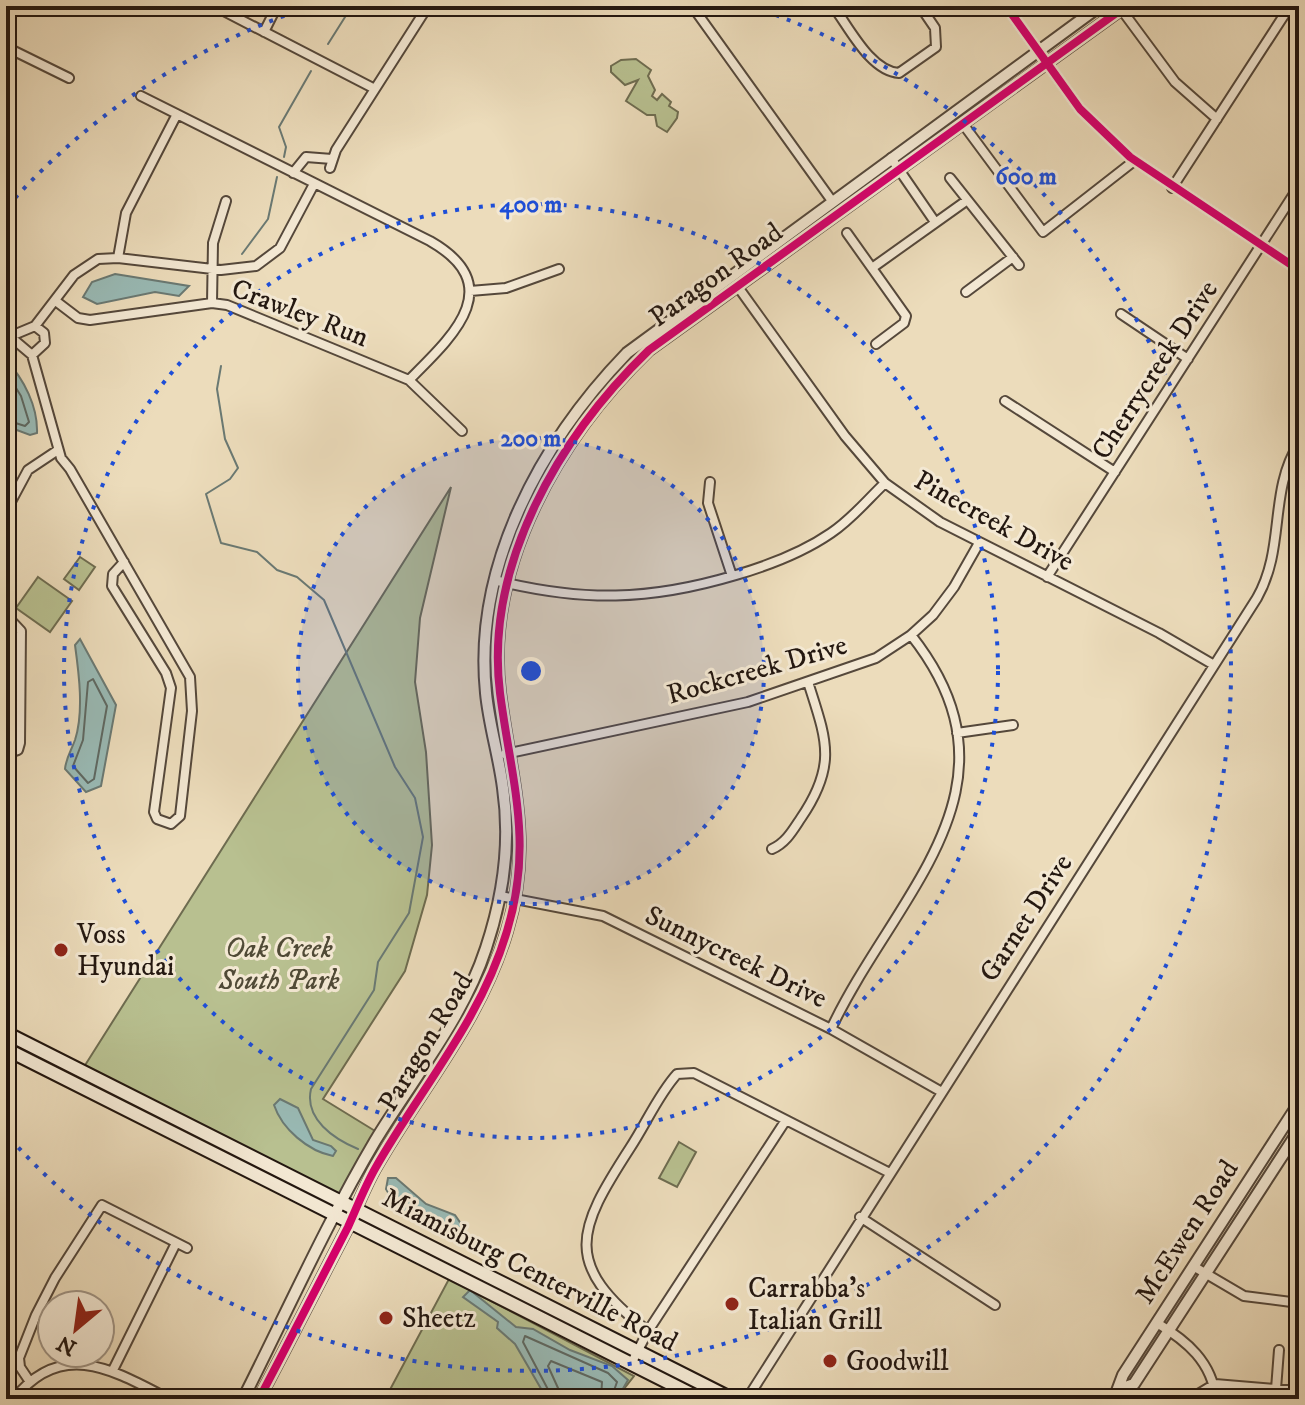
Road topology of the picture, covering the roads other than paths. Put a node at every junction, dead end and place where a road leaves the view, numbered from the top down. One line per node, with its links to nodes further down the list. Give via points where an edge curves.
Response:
1 (214, 6): 11 (street)
2 (277, 6): 11 (street)
3 (428, 6): 16 (street)
4 (692, 6): 30 (street)
5 (833, 6): 6 (street, via 869,55 899,73 936,47 935,28)
6 (920, 6)
7 (1006, 6): 13 (street)
8 (1100, 6): 13 (street, Paragon Road)
9 (1290, 6): 19 (street)
10 (1124, 8): 14 (street, Paragon Road); 19 (street, via 1175,82)
11 (264, 32): 16 (street)
12 (6, 47): 15 (street)
13 (1038, 50): 14 (street); 21 (street, Paragon Road)
14 (1047, 63): 20 (street, Paragon Road); 22 (street, via 1080,109)
15 (69, 78)
16 (375, 89): 24 (street, via 331,164 306,157)
17 (141, 96): 18 (street)
18 (177, 114): 24 (street); 36 (street, via 126,213)
19 (1217, 119): 28 (street)
20 (963, 124): 22 (street, via 1043,232); 23 (street, Paragon Road)
21 (891, 158): 23 (street); 30 (street, Paragon Road)
22 (1134, 161): 28 (street)
23 (898, 171): 32 (street); 42 (street, Paragon Road)
24 (293, 173): 26 (street)
25 (950, 178): 31 (street)
26 (314, 184): 39 (street, via 274,255 246,269); 43 (street, via 441,247 462,268)
27 (1299, 186): 34 (street, Cherrycreek Drive)
28 (1172, 188): 34 (street)
29 (226, 201): 39 (street, via 215,231)
30 (832, 201): 66 (street, Paragon Road, via 660,326 607,373 531,484)
31 (966, 201): 32 (street); 35 (street)
32 (935, 222): 38 (street)
33 (847, 233): 38 (street)
34 (1260, 246): 41 (street); 52 (street, Cherrycreek Drive)
35 (1013, 257): 37 (street); 44 (street)
36 (118, 258): 39 (street); 45 (street, via 88,263)
37 (1019, 265)
38 (872, 268): 50 (street, via 906,316)
39 (213, 269): 46 (street)
40 (559, 269): 43 (street, via 506,288)
41 (1299, 270)
42 (738, 287): 60 (street, Pinecreek Drive); 67 (street, Paragon Road, via 649,350 601,402 536,504)
43 (470, 291): 53 (street, via 458,330)
44 (966, 292)
45 (57, 302): 46 (street, Crawley Run, via 90,320); 48 (street)
46 (212, 303): 53 (street, Crawley Run)
47 (1121, 314): 52 (street)
48 (35, 326): 49 (street); 51 (street, via 44,333 45,343)
49 (8, 334): 51 (street)
50 (876, 344)
51 (32, 355): 57 (street)
52 (1188, 359): 58 (street, Cherrycreek Drive)
53 (409, 380): 55 (street, Crawley Run)
54 (1005, 401): 58 (street)
55 (462, 431)
56 (1299, 443): 70 (street, Garnet Drive, via 1281,485 1270,571)
57 (58, 450): 61 (street, via 28,470); 63 (street)
58 (1115, 472): 65 (street, Cherrycreek Drive)
59 (710, 482): 64 (street, via 708,503)
60 (885, 483): 62 (street, Pinecreek Drive); 64 (street, via 815,543)
61 (6, 511)
62 (979, 543): 65 (street, Pinecreek Drive); 69 (street, Rockcreek Drive, via 944,602)
63 (124, 562): 63 (street, via 192,687 180,816 171,824 154,812 171,688 112,586 113,574)
64 (732, 576): 67 (street, via 631,597 565,595)
65 (1047, 577): 70 (street, Pinecreek Drive)
66 (494, 580): 67 (street); 75 (street, Paragon Road, via 484,659)
67 (509, 584): 76 (street, Paragon Road, via 498,668)
68 (6, 615): 74 (street, via 21,631 20,743 18,750)
69 (911, 635): 71 (street, Rockcreek Drive, via 876,658); 73 (street, via 942,683)
70 (1214, 665): 83 (street, Garnet Drive)
71 (808, 682): 76 (street, Rockcreek Drive, via 748,702); 77 (street, via 825,736 826,768 806,811)
72 (1013, 725): 73 (street)
73 (957, 733): 80 (street, via 958,782 943,837)
74 (6, 754)
75 (497, 754): 76 (street, Rockcreek Drive); 78 (street, Paragon Road, via 506,839)
76 (512, 754): 79 (street, Paragon Road, via 521,827)
77 (772, 849)
78 (500, 896): 79 (street, Sunnycreek Drive); 90 (street, Paragon Road, via 479,968 459,1010 374,1142)
79 (516, 897): 80 (street, Sunnycreek Drive, via 603,916); 91 (street, Paragon Road, via 478,1007 375,1169)
80 (831, 1029): 83 (street, Sunnycreek Drive)
81 (6, 1033): 86 (main road, Miamisburg Centerville Road)
82 (6, 1049): 88 (main road, Miamisburg Centerville Road)
83 (940, 1091): 89 (street, Garnet Drive)
84 (1299, 1103): 95 (street, McEwen Road)
85 (786, 1120): 89 (street); 103 (street); 103 (street, via 694,1073 674,1078 598,1198 586,1232 587,1258 600,1283)
86 (184, 1123): 88 (main road); 90 (main road, Miamisburg Centerville Road)
87 (1299, 1130): 96 (street, McEwen Road)
88 (178, 1136): 90 (main road, Miamisburg Centerville Road)
89 (888, 1172): 92 (street, Garnet Drive)
90 (340, 1209): 91 (main road, Miamisburg Centerville Road); 115 (street, Paragon Road)
91 (353, 1216): 97 (main road, Miamisburg Centerville Road); 98 (main road, Miamisburg Centerville Road); 116 (street, Paragon Road)
92 (860, 1217): 100 (street); 119 (street, Garnet Drive)
93 (176, 1243): 94 (street); 107 (street); 108 (street, via 102,1205 55,1278 25,1344 19,1363)
94 (187, 1248)
95 (1193, 1266): 96 (street); 101 (street, McEwen Road)
96 (1206, 1274): 99 (street, via 1244,1296); 102 (street, McEwen Road)
97 (508, 1285): 98 (main road); 105 (main road, Miamisburg Centerville Road)
98 (501, 1298): 106 (main road, Miamisburg Centerville Road)
99 (1299, 1302)
100 (995, 1305)
101 (1157, 1323): 102 (street); 112 (street, McEwen Road, via 1123,1375)
102 (1168, 1330): 109 (street, via 1198,1355); 112 (street, McEwen Road, via 1134,1384)
103 (648, 1331): 105 (street)
104 (1279, 1350): 110 (street)
105 (638, 1351): 106 (street); 118 (main road, Miamisburg Centerville Road)
106 (631, 1364): 117 (main road, Miamisburg Centerville Road)
107 (113, 1370): 108 (street, via 77,1364 50,1370); 114 (street)
108 (30, 1382): 113 (street)
109 (1215, 1384): 110 (street); 120 (street); 121 (street)
110 (1276, 1389): 111 (street)
111 (1299, 1391)
112 (1117, 1394)
113 (14, 1399)
114 (169, 1399)
115 (243, 1399)
116 (259, 1399)
117 (701, 1399)
118 (732, 1399)
119 (747, 1399)
120 (1190, 1399)
121 (1216, 1399)

